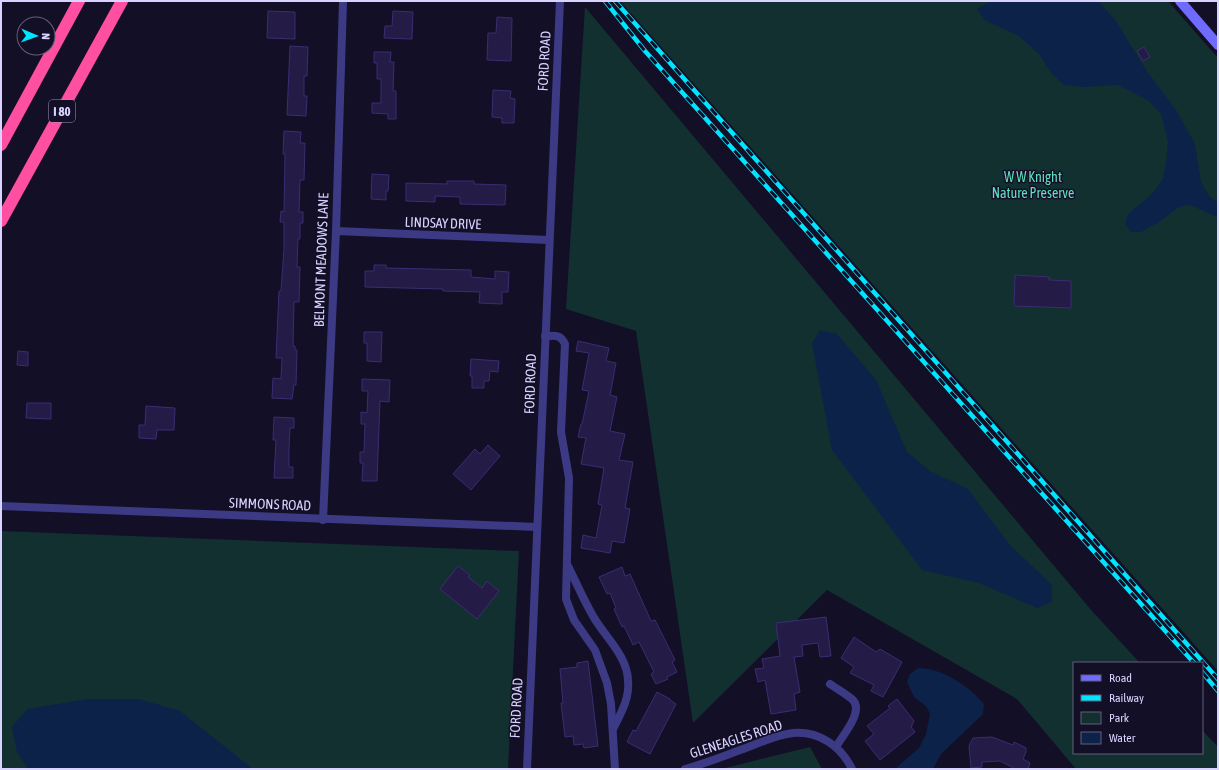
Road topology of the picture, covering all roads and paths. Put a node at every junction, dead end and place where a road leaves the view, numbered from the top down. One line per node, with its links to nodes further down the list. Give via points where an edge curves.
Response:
1 (79, 1): 7 (highway, I 80)
2 (122, 1): 8 (highway, I 80)
3 (343, 1): 9 (street, BELMONT MEADOWS LANE)
4 (560, 1): 10 (street, FORD ROAD)
5 (1180, 1): 6 (main road)
6 (1218, 45)
7 (1, 145)
8 (1, 221)
9 (336, 231): 10 (street, LINDSAY DRIVE); 13 (street, BELMONT MEADOWS LANE)
10 (549, 240): 11 (street, FORD ROAD)
11 (545, 336): 14 (street, FORD ROAD); 15 (street, via 558,336 565,344 561,432 568,478)
12 (1, 506): 13 (street, SIMMONS ROAD)
13 (323, 520): 14 (street, SIMMONS ROAD)
14 (537, 527): 19 (street, FORD ROAD)
15 (567, 563): 17 (street, via 566,599 574,620 601,665 611,704); 17 (street, via 593,616 626,668 626,702)
16 (830, 684): 18 (street, via 854,701 856,708 856,715)
17 (613, 730): 20 (street)
18 (836, 747): 21 (street, GLENEAGLES ROAD, via 812,735 792,733); 22 (street, GLENEAGLES ROAD)
19 (527, 769)
20 (615, 769)
21 (685, 769)
22 (852, 769)

